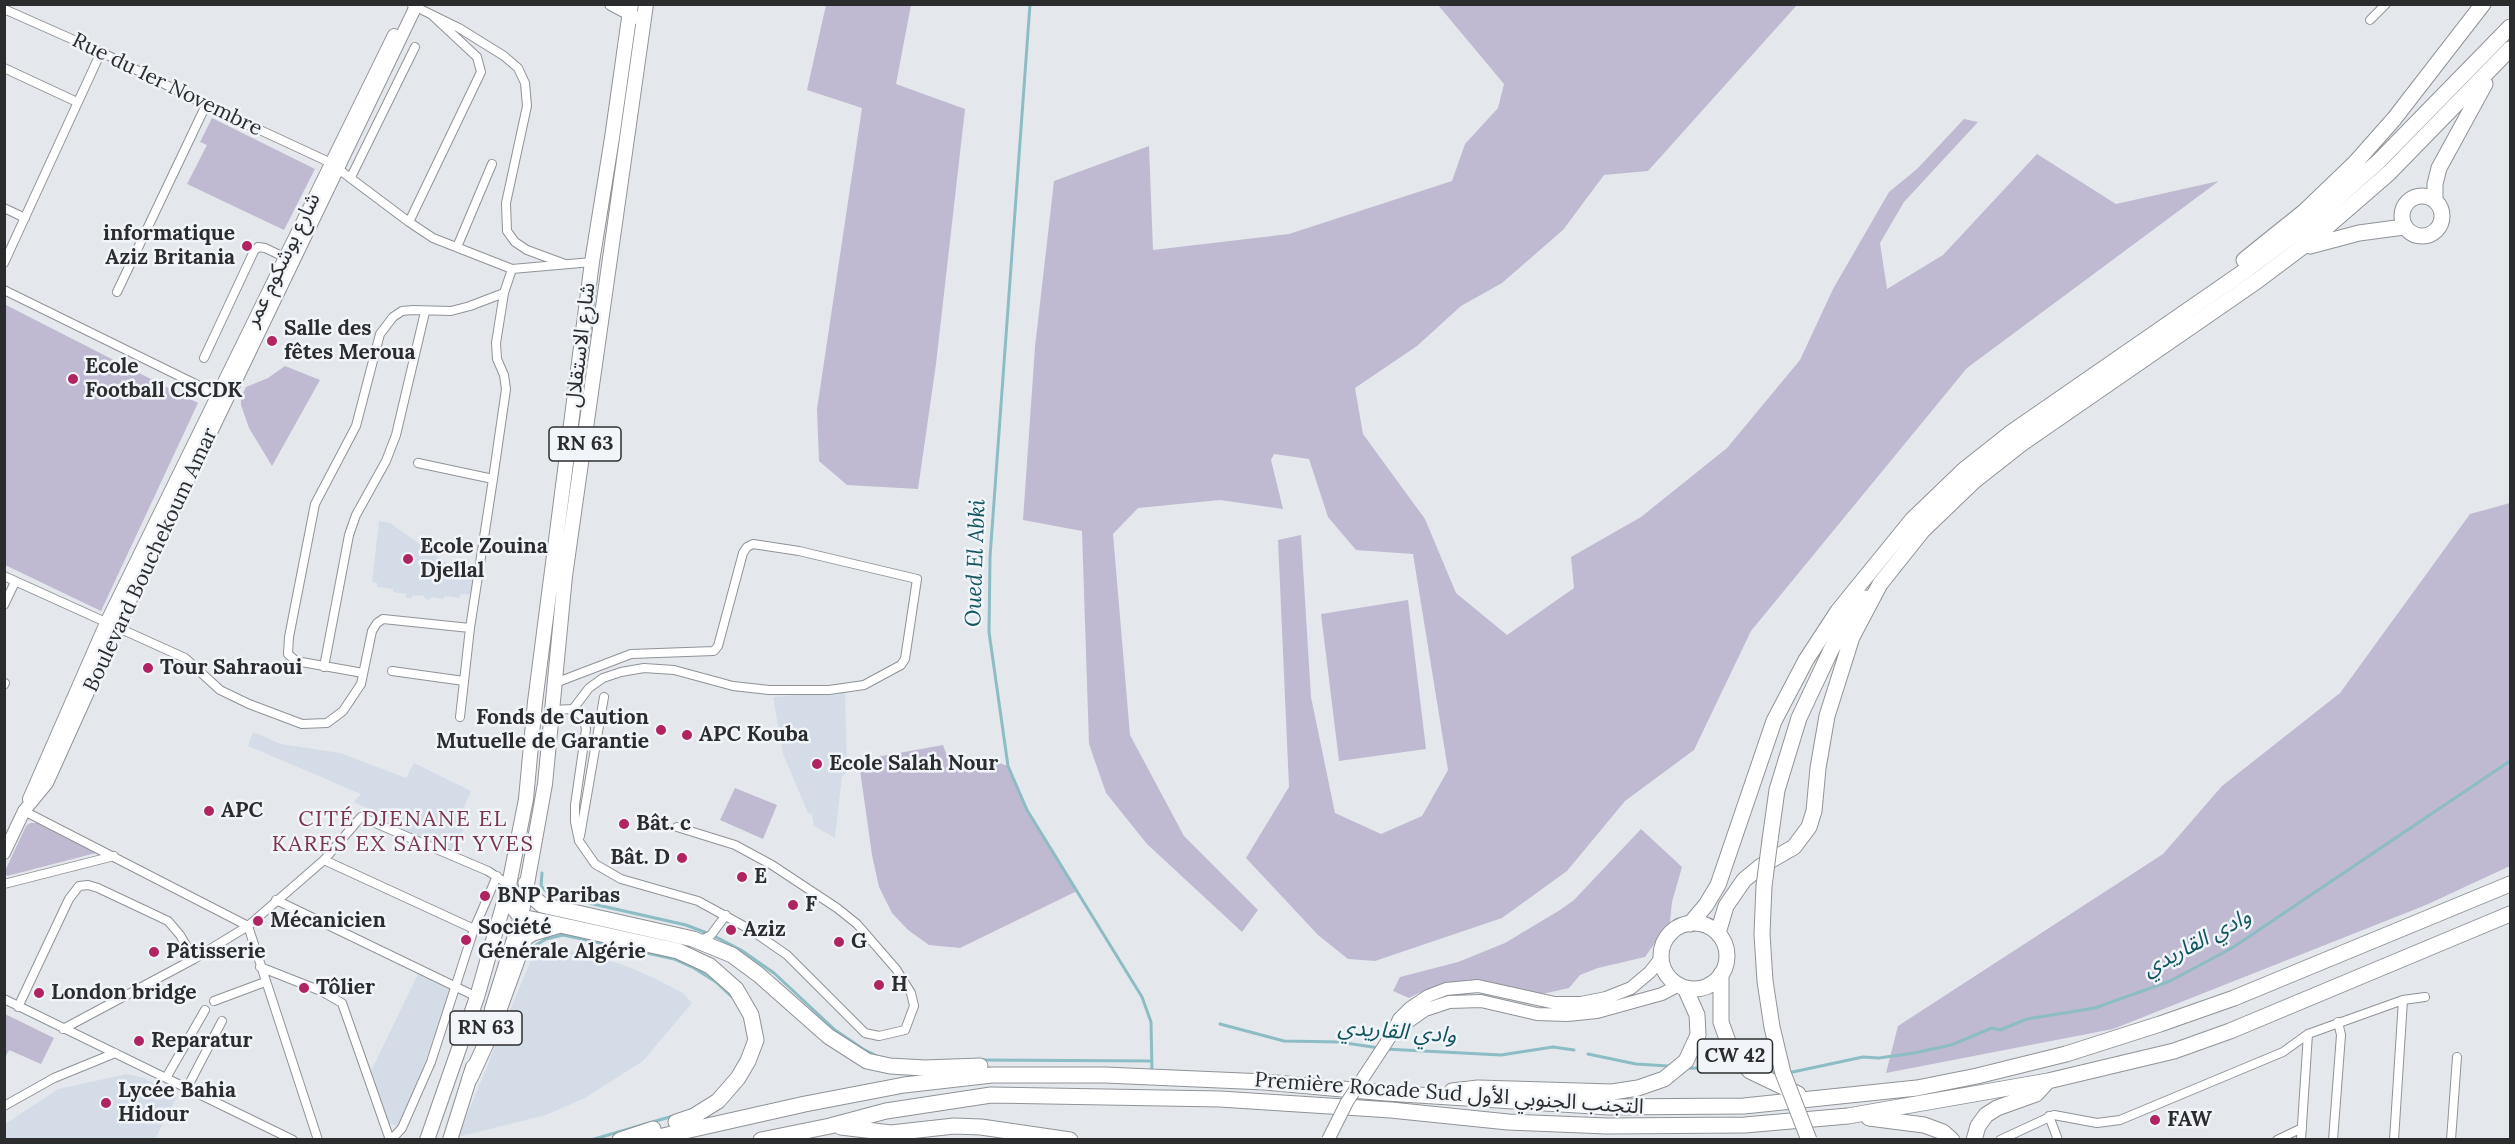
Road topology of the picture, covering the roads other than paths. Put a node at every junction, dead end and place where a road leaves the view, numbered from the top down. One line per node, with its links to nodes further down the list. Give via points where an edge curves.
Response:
1 (612, 4): 7 (street)
2 (646, 4): 10 (main road, RN 63)
3 (2386, 4): 9 (street)
4 (2483, 4): 40 (highway, via 2394,119 2305,211)
5 (413, 5): 8 (street); 20 (street, شارع بوشكوم عمر)
6 (4, 9): 14 (street, Rue du 1er Novembre)
7 (630, 9): 10 (street); 30 (main road, شارع الاستقلال / RN 63)
8 (432, 15): 25 (street, via 477,57 481,72); 32 (street, via 504,56 518,69 525,83 527,106 506,203 507,231 527,250)
9 (2370, 20)
10 (643, 21): 55 (main road, RN 63, via 565,576)
11 (2511, 27): 40 (highway, via 2378,162 2304,227)
12 (415, 47): 21 (street)
13 (2511, 49): 15 (highway)
14 (101, 52): 17 (street); 18 (street, Rue du 1er Novembre)
15 (2496, 64): 22 (highway, via 2445,156 2435,184); 28 (highway, via 2381,181)
16 (4, 69): 17 (street)
17 (77, 102): 24 (street)
18 (206, 105): 20 (street, Rue du 1er Novembre); 35 (street)
19 (492, 164): 27 (street)
20 (334, 165): 21 (street, Rue du 1er Novembre); 29 (street, شارع بوشكوم عمر); 39 (street)
21 (351, 177): 25 (street, Rue du 1er Novembre)
22 (2435, 201): 26 (highway, via 2425,196 2408,201 2402,210); 26 (highway, via 2442,216 2435,231 2419,236)
23 (4, 208): 24 (street)
24 (26, 218): 31 (street)
25 (409, 222): 27 (street, Rue du 1er Novembre, via 433,238)
26 (2404, 227): 28 (highway, via 2338,238)
27 (457, 247): 33 (street, Rue du 1er Novembre)
28 (2299, 250): 46 (highway, via 1997,462 1923,530)
29 (284, 257): 38 (street, via 265,248 254,251); 39 (street, شارع بوشكوم عمر)
30 (592, 262): 32 (street); 66 (main road, شارع الاستقلال / RN 63, via 526,799)
31 (4, 263)
32 (565, 264): 33 (street)
33 (512, 269): 36 (street)
34 (4, 290): 39 (street)
35 (117, 292)
36 (504, 293): 37 (street, via 451,311); 42 (street, via 496,343 506,389)
37 (424, 312): 51 (street, via 396,435 348,535); 51 (street, via 402,311 393,316 380,334 356,426 315,504 288,654 296,661)
38 (204, 358)
39 (223, 398): 49 (street, شارع بوشكوم عمر)
40 (2037, 414): 43 (highway, via 1937,494)
41 (418, 463): 42 (street)
42 (493, 479): 50 (street)
43 (1867, 574): 48 (highway); 75 (highway, via 1806,660 1779,711 1718,885)
44 (4, 576): 45 (street)
45 (15, 582): 47 (street); 49 (street)
46 (1880, 584): 48 (highway); 79 (highway, via 1851,637 1834,689 1809,827 1794,847 1744,880 1726,906)
47 (4, 605)
48 (1851, 614): 125 (highway, bridge, via 1799,718 1777,790 1763,922 1765,981 1772,1027 1783,1073)
49 (112, 625): 53 (street, via 185,658 220,690 302,724 327,723 336,718 357,692); 60 (street, شارع بوشكوم عمر)
50 (470, 628): 53 (street, via 383,619 372,631); 54 (street)
51 (324, 667): 53 (street)
52 (392, 671): 54 (street)
53 (363, 673)
54 (464, 681): 59 (street)
55 (555, 683): 57 (street, via 631,654 714,651 743,553 753,544 917,579 905,658 901,665 864,685 829,690 769,690 733,686 674,670 644,668 603,678 589,688); 58 (main road, RN 63)
56 (604, 697): 62 (street)
57 (573, 709): 58 (street); 62 (street, via 583,717 586,729 575,805)
58 (552, 710): 67 (main road, RN 63, via 546,784)
59 (460, 717)
60 (24, 811): 63 (street); 64 (street)
61 (676, 827): 74 (street, via 735,845 772,864 857,924 911,993 914,1006 905,1030 879,1036 865,1033 787,955)
62 (579, 841): 74 (street, via 605,871 698,901)
63 (4, 853)
64 (114, 856): 69 (street); 77 (street)
65 (324, 860): 66 (street, via 361,817); 70 (street); 78 (street)
66 (503, 880): 72 (highway); 78 (street)
67 (526, 883): 71 (highway, via 528,893); 72 (main road, RN 63)
68 (2511, 884): 108 (highway, Première Rocade Sud التجنب الجنوبي الأول, via 2234,998 2066,1054 1917,1088)
69 (4, 885)
70 (276, 900): 77 (street); 86 (street)
71 (542, 905): 72 (highway); 80 (highway)
72 (514, 909): 76 (highway); 88 (main road, RN 63); 103 (main road, RN 63)
73 (2511, 914): 105 (highway, Première Rocade Sud التجنب الجنوبي الأول, via 2230,1031 2174,1051)
74 (726, 915): 80 (street)
75 (1690, 924): 79 (highway, via 1708,926); 81 (highway, via 1677,928 1667,938)
76 (560, 925): 103 (highway, via 525,938); 119 (highway, via 678,951 710,966 736,988 751,1015 756,1040 738,1078 718,1101 694,1116)
77 (248, 926): 82 (street); 83 (street)
78 (474, 929): 86 (street)
79 (1718, 933): 84 (highway, via 1727,955)
80 (707, 936): 104 (highway, via 759,975 828,1036 867,1061 925,1068 1090,1066 1158,1071)
81 (1661, 957): 87 (highway, via 1668,977); 98 (street, via 1631,988 1587,1002 1555,1003 1478,986 1446,989 1410,1008)
82 (194, 959): 93 (street, via 168,921 98,888 78,886); 97 (street)
83 (260, 967): 85 (street); 116 (street, via 342,1003)
84 (1721, 975): 87 (highway, via 1706,987); 108 (highway, CW 42, via 1721,1022 1737,1058 1750,1071)
85 (265, 982): 92 (street); 115 (street)
86 (454, 987): 88 (street); 116 (street, via 431,1062 402,1128)
87 (1682, 987): 98 (street, via 1597,1012 1567,1015 1537,1014 1481,1001 1449,1002 1425,1010); 107 (highway, via 1697,1015 1698,1035 1686,1061 1664,1079 1612,1092 1478,1088)
88 (477, 997): 117 (main road, RN 63)
89 (2425, 997): 91 (street)
90 (4, 999): 93 (street)
91 (2403, 1000): 96 (street); 133 (street)
92 (214, 1001)
93 (18, 1007): 97 (street)
94 (205, 1010): 102 (street)
95 (222, 1021): 106 (street)
96 (2338, 1022): 99 (street); 132 (street, via 2341,1035)
97 (63, 1029): 100 (street)
98 (1392, 1034): 124 (street, bridge, via 1347,1102)
99 (2308, 1034): 111 (street, via 2283,1052 2120,1120 2097,1123 2063,1115); 113 (street)
100 (115, 1053): 102 (street); 109 (street, via 54,1077)
101 (2457, 1057): 134 (street)
102 (166, 1078): 106 (street)
103 (470, 1078): 118 (main road, RN 63)
104 (1204, 1080): 107 (highway, Première Rocade Sud التجنب الجنوبي الأول); 120 (highway, Première Rocade Sud التجنب الجنوبي الأول, via 1040,1074 951,1078 805,1104)
105 (2048, 1081): 110 (highway, Première Rocade Sud التجنب الجنوبي الأول); 127 (highway, via 2036,1094 1986,1115)
106 (187, 1088): 114 (street)
107 (1429, 1096): 108 (highway, Première Rocade Sud التجنب الجنوبي الأول, via 1640,1108 1744,1106)
108 (1806, 1098)
109 (4, 1106)
110 (1848, 1116): 112 (highway, Première Rocade Sud التجنب الجنوبي الأول, via 1745,1125 1607,1126 1220,1099 992,1095 886,1112); 126 (highway, via 1924,1125)
111 (2049, 1116): 128 (street); 129 (street)
112 (830, 1126): 121 (highway, Première Rocade Sud التجنب الجنوبي الأول); 122 (highway); 123 (highway, via 891,1133 981,1127)
113 (2302, 1128): 130 (street); 131 (street)
114 (293, 1140)
115 (318, 1140)
116 (390, 1140)
117 (427, 1140)
118 (450, 1140)
119 (620, 1140)
120 (645, 1140)
121 (761, 1140)
122 (787, 1140)
123 (1070, 1140)
124 (1328, 1140)
125 (1809, 1140)
126 (1952, 1140)
127 (1974, 1140)
128 (2001, 1140)
129 (2058, 1140)
130 (2277, 1140)
131 (2301, 1140)
132 (2333, 1140)
133 (2394, 1140)
134 (2451, 1140)

